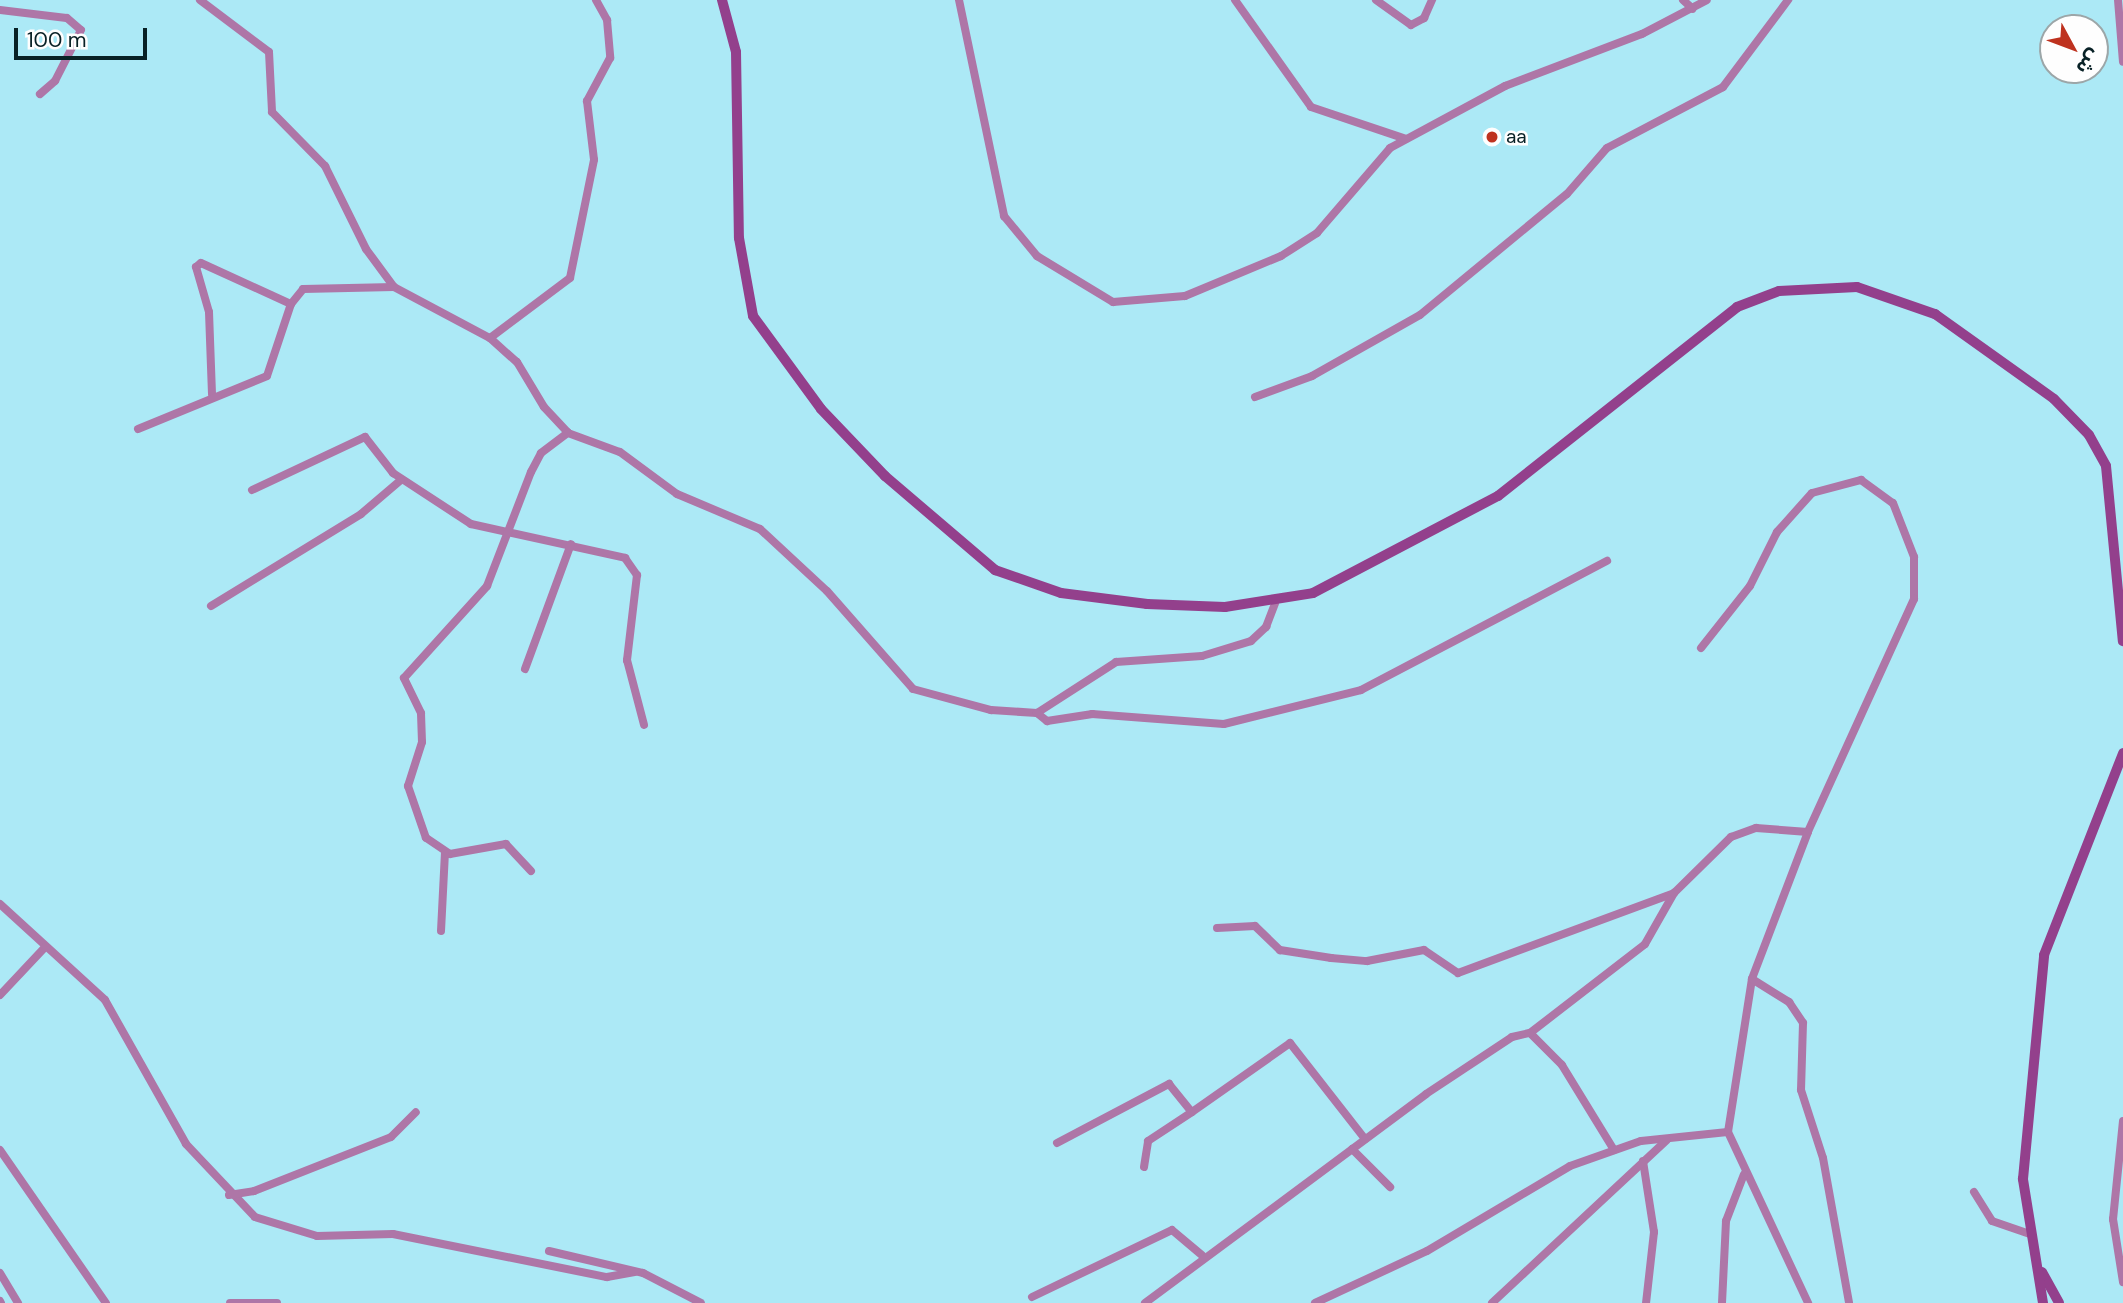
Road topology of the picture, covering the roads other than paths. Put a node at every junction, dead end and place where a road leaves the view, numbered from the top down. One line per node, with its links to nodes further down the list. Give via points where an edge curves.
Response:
1 (200, 0): 17 (street, via 269,52 272,112 325,166 366,250)
2 (596, 0): 19 (street, via 607,20 610,58 587,102 594,160 570,278)
3 (722, 0): 29 (main road, via 736,52 744,288 761,332 821,409 886,476 995,570 1062,593 1147,604)
4 (959, 0): 16 (street, via 1004,216 1037,256 1109,301 1185,296 1296,248 1377,160)
5 (1235, 0): 16 (street, via 1311,107)
6 (1376, 0): 7 (street, via 1411,25 1424,18)
7 (1432, 0)
8 (1683, 0): 12 (street)
9 (1707, 0): 12 (street)
10 (1788, 0): 21 (street, via 1723,87 1607,148 1567,194 1446,296 1323,370)
11 (2118, 0): 14 (street, via 2115,32)
12 (1693, 9): 16 (street, via 1506,86)
13 (0, 10): 15 (street, via 66,18 81,30 55,81)
14 (2123, 62)
15 (40, 94)
16 (1406, 139)
17 (394, 287): 18 (street, via 319,286 303,289); 19 (street)
18 (291, 304): 20 (street, via 274,370); 20 (street, via 201,263 195,267 209,312)
19 (490, 338): 23 (street, via 517,362 544,407)
20 (212, 394): 22 (street)
21 (1255, 397)
22 (138, 429)
23 (568, 433): 26 (street, via 541,453); 34 (street, via 620,452 677,494 760,529 827,591 913,689 1005,713)
24 (401, 480): 25 (street, via 365,437); 26 (street, via 471,524); 30 (street, via 367,509)
25 (252, 490)
26 (508, 534): 27 (street); 38 (street, via 487,586 404,678 423,729 410,796 426,838)
27 (571, 544): 33 (street); 35 (street, via 614,554 635,568 628,660)
28 (1607, 561): 34 (street, via 1361,690 1224,724 1092,714 1047,721)
29 (1275, 604): 31 (main road, via 1360,574 1498,496 1737,307 1779,290 1857,287 1935,314 2054,399 2089,435 2106,466); 34 (street, via 1266,627 1251,641 1202,656 1109,663)
30 (211, 606)
31 (2123, 640)
32 (1701, 648): 37 (street, via 1750,586 1777,532 1812,493 1861,480 1893,503 1914,557 1914,599)
33 (525, 669)
34 (1037, 713)
35 (644, 724)
36 (2123, 753): 64 (main road, via 2044,955 2025,1105)
37 (1808, 832): 40 (street, via 1739,832); 45 (street)
38 (445, 853): 39 (street, via 506,844); 43 (street)
39 (531, 871)
40 (1674, 893): 42 (street, via 1458,973 1424,950 1367,961 1331,958 1280,950 1255,926); 47 (street, via 1645,943)
41 (0, 904): 44 (street)
42 (1217, 928)
43 (440, 931)
44 (45, 947): 46 (street); 63 (street, via 105,1000 167,1114)
45 (1752, 979): 51 (street); 83 (street, via 1788,1002 1803,1023 1801,1090 1823,1158)
46 (0, 995)
47 (1530, 1033): 52 (street, via 1512,1037); 57 (street, via 1562,1065)
48 (416, 1112): 63 (street, via 391,1137 254,1191)
49 (1192, 1112): 52 (street, via 1290,1043); 54 (street, via 1169,1084); 59 (street, via 1148,1141)
50 (2123, 1121): 70 (street, via 2113,1219)
51 (1728, 1132): 53 (street); 60 (street)
52 (1365, 1139): 55 (street)
53 (1667, 1140): 57 (street); 58 (street)
54 (1057, 1143)
55 (1352, 1149): 61 (street); 66 (street)
56 (0, 1150): 73 (street)
57 (1614, 1150): 78 (street, via 1526,1187 1427,1251)
58 (1643, 1161): 79 (street); 80 (street, via 1654,1232)
59 (1144, 1167)
60 (1744, 1174): 81 (street, via 1726,1220); 82 (street)
61 (1390, 1187)
62 (1974, 1192): 64 (street, via 1992,1221)
63 (229, 1195): 68 (street, via 255,1217 317,1236 393,1234 607,1276)
64 (2030, 1234): 67 (main road)
65 (549, 1251): 68 (street)
66 (1202, 1255): 71 (street, via 1172,1230); 77 (street)
67 (2038, 1264): 84 (main road); 85 (main road)
68 (635, 1272): 76 (street)
69 (0, 1273): 72 (street)
70 (2123, 1282)
71 (1032, 1297)
72 (18, 1303)
73 (106, 1303)
74 (230, 1303): 75 (street)
75 (277, 1303)
76 (701, 1303)
77 (1145, 1303)
78 (1315, 1303)
79 (1492, 1303)
80 (1646, 1303)
81 (1722, 1303)
82 (1808, 1303)
83 (1849, 1303)
84 (2043, 1303)
85 (2059, 1303)

